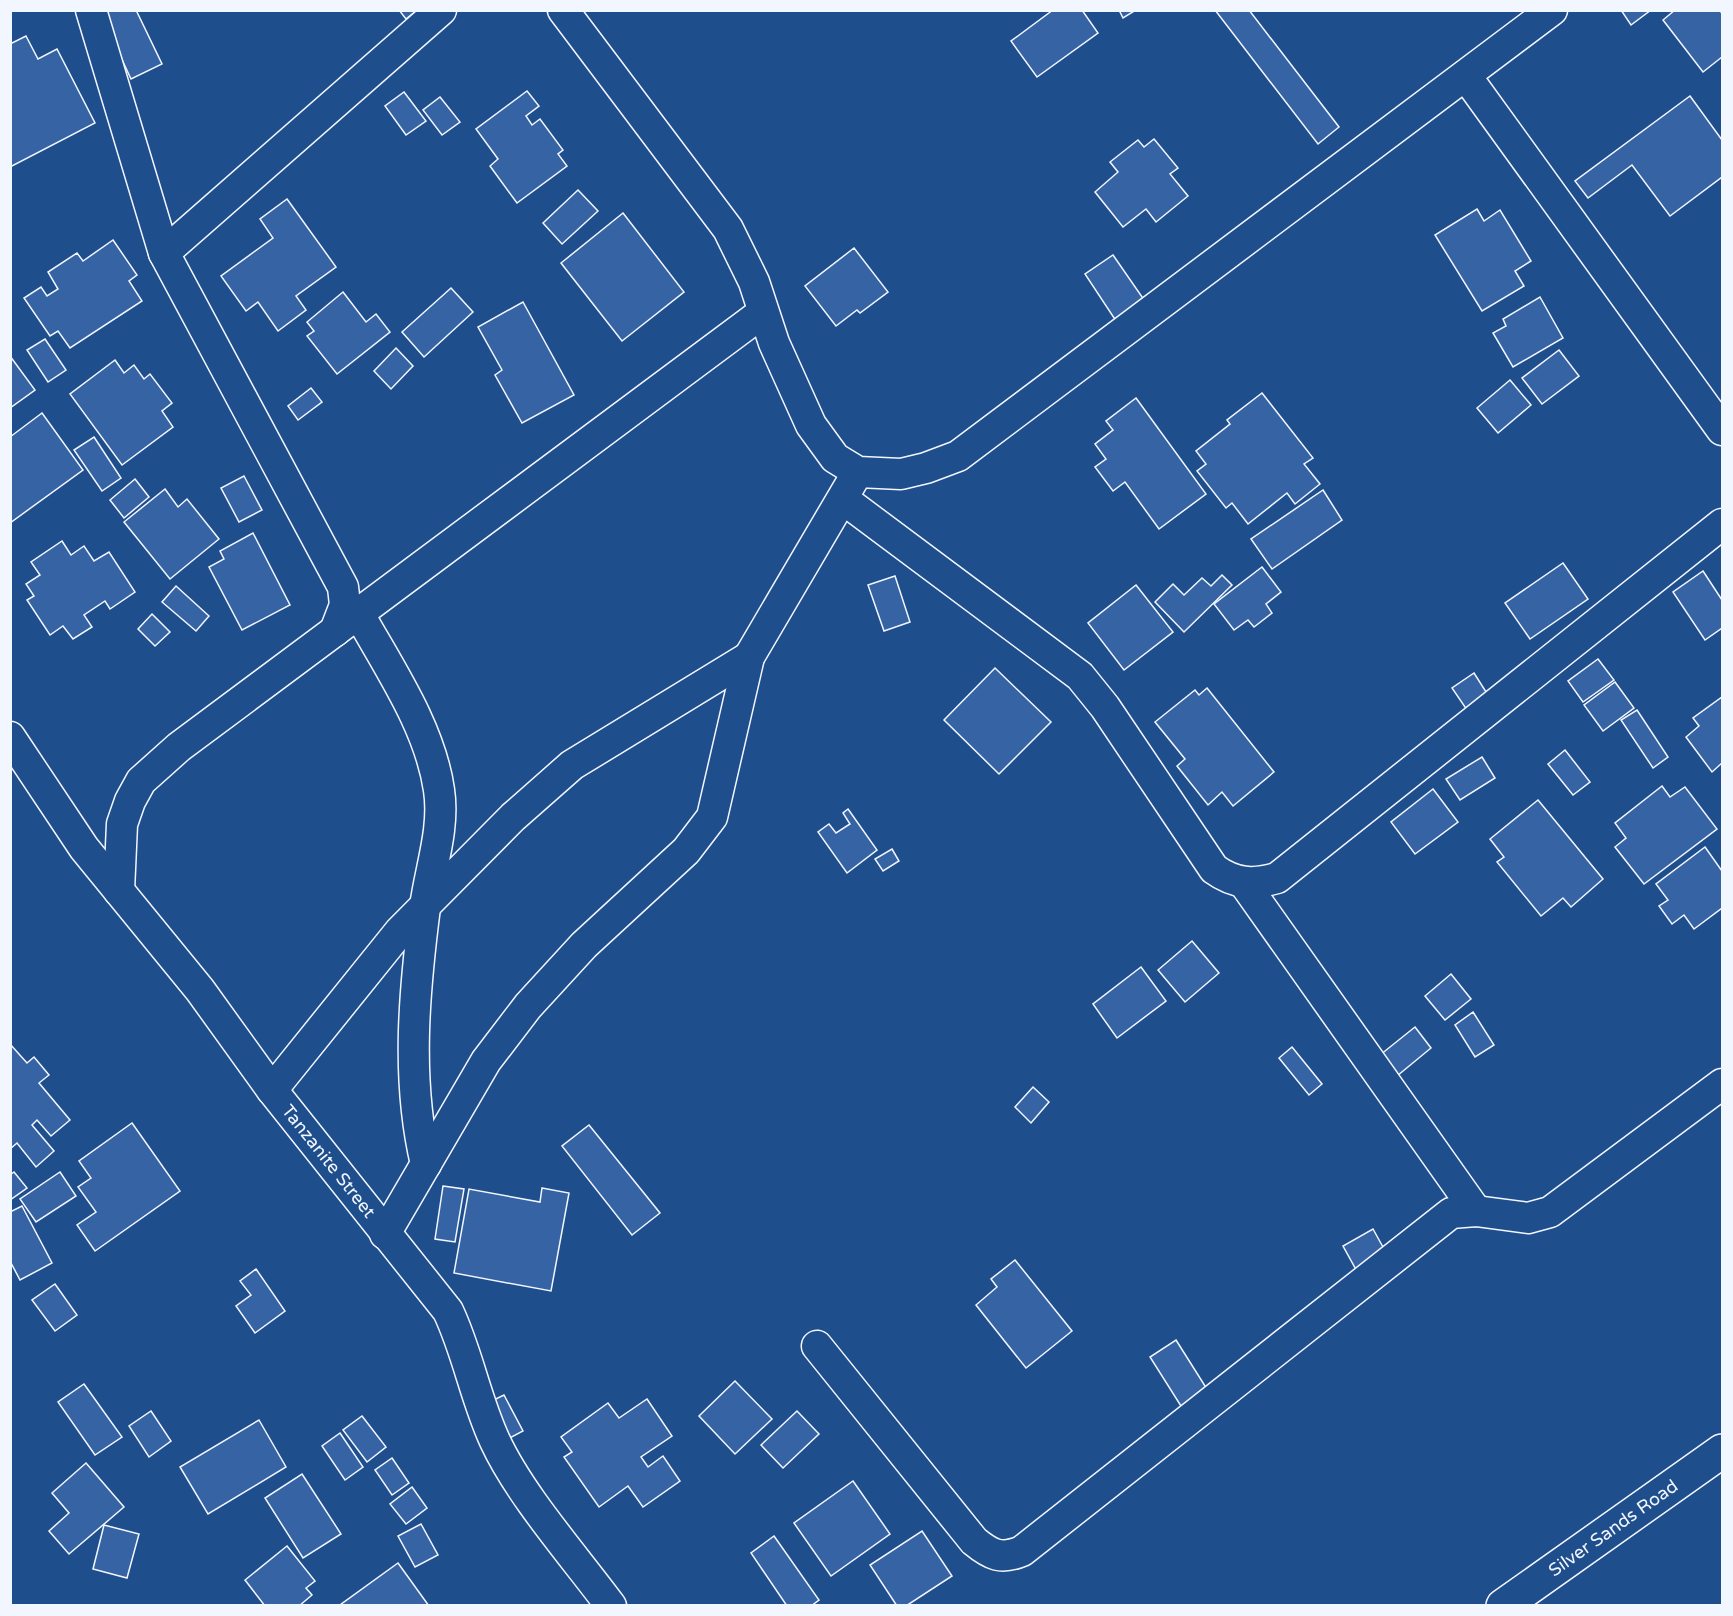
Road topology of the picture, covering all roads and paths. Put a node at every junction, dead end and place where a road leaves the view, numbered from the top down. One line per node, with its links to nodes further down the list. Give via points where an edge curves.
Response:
1 (91, 10): 6 (street)
2 (441, 10): 6 (street)
3 (563, 10): 7 (street, via 728,229 754,282)
4 (1552, 10): 5 (street)
5 (1466, 75): 8 (street); 9 (street, via 958,456 901,474)
6 (164, 253): 12 (street, via 343,587)
7 (762, 312): 9 (street, via 811,425 835,458); 12 (street)
8 (1722, 430)
9 (858, 472): 10 (street)
10 (843, 499): 13 (street); 15 (street, via 1080,676 1099,698 1214,869 1228,879)
11 (1722, 524): 15 (street, via 1277,878)
12 (347, 622): 16 (street, via 179,747 141,781 122,824); 17 (street, via 408,704 430,756 439,792 438,837)
13 (749, 657): 17 (street, via 572,765 513,817); 20 (street, via 718,799 703,832 584,945 528,1006 486,1061)
14 (10, 737): 16 (street, Tanzanite Street, via 84,848)
15 (1244, 883): 21 (street)
16 (119, 891): 19 (street, Tanzanite Street, via 200,990)
17 (425, 906): 19 (street, via 400,931); 20 (street, via 414,1011 418,1131)
18 (1722, 1084): 21 (street, via 1550,1212 1528,1218)
19 (272, 1090): 22 (street, Tanzanite Street)
20 (426, 1164): 22 (street)
21 (1476, 1210): 23 (street, via 1451,1213 1022,1551 1006,1558 991,1554 974,1541)
22 (385, 1234): 25 (street, Tanzanite Street, via 448,1311 463,1343 476,1396 495,1442 515,1476)
23 (818, 1346)
24 (1722, 1451): 26 (street, Silver Sands Road)
25 (611, 1605)
26 (1503, 1605)

